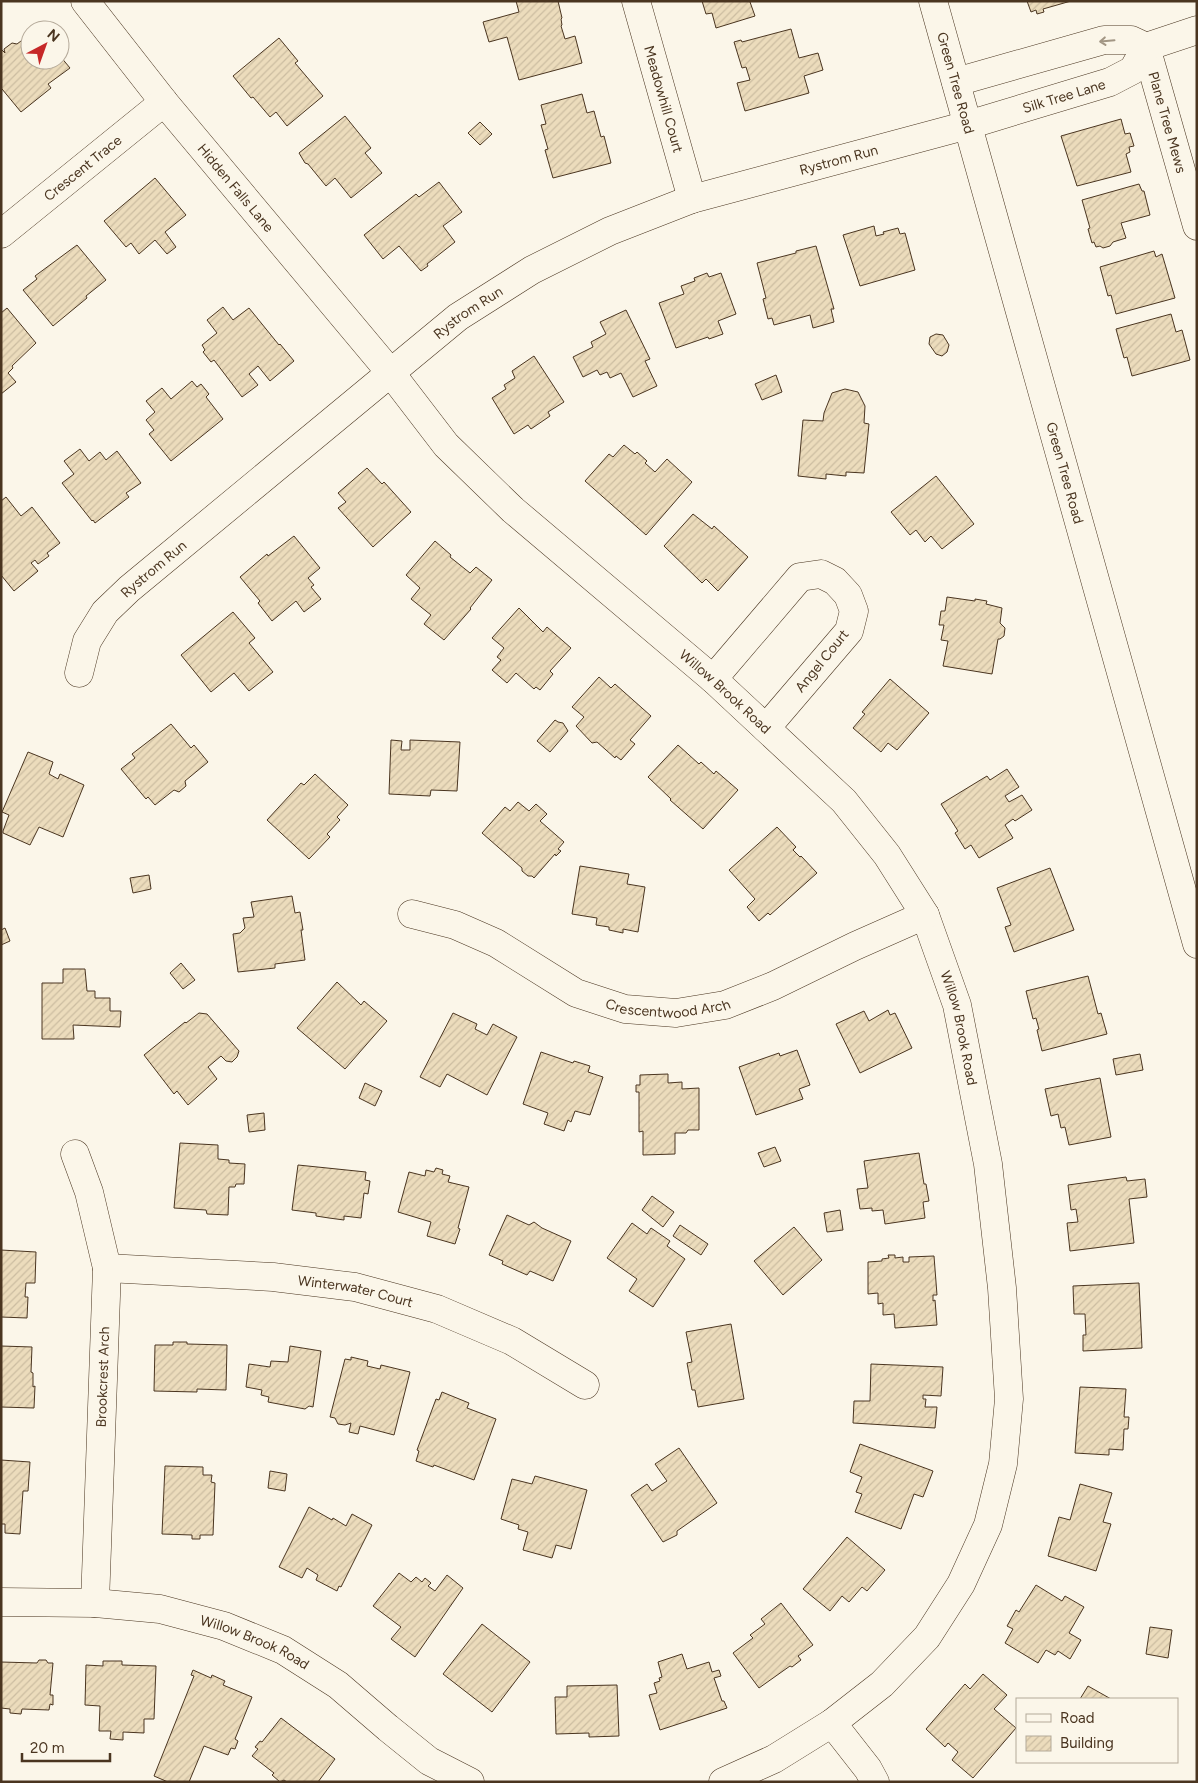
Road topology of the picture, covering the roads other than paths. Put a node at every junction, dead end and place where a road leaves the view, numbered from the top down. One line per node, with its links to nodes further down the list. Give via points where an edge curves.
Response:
1 (85, 1): 7 (street, Hidden Falls Lane)
2 (636, 1): 9 (street, Meadowhill Court)
3 (933, 1): 6 (street, Green Tree Road)
4 (1197, 30): 5 (street)
5 (1146, 47): 6 (street, one-way to 6, via 1131,40 1104,40); 8 (street, Silk Tree Lane, via 1133,70 1110,82); 10 (street, Plane Tree Mews)
6 (956, 82): 8 (street, Green Tree Road)
7 (164, 102): 11 (street, Crescent Trace); 12 (street, Hidden Falls Lane)
8 (968, 125): 9 (street, Rystrom Run); 18 (street, Green Tree Road)
9 (692, 199): 12 (street, Rystrom Run, via 610,230 532,270 458,317)
10 (1197, 226)
11 (1, 234)
12 (390, 372): 13 (street, Rystrom Run, via 105,612 87,640); 14 (street, Willow Brook Road, via 446,445 513,510)
13 (79, 674)
14 (713, 679): 15 (street, Willow Brook Road); 15 (street, Angel Court, via 800,577 821,574 835,581 848,595 854,611 849,630)
15 (766, 728): 17 (street, Willow Brook Road, via 844,801 887,855)
16 (412, 914): 17 (street, Crescentwood Arch, via 455,925 496,943 576,993 625,1009 676,1013 725,1005)
17 (925, 915): 24 (street, Willow Brook Road, via 957,1005 988,1164 1010,1400 1003,1464 988,1525 961,1584 927,1637 882,1684)
18 (1197, 944)
19 (74, 1154): 20 (street, Brookcrest Arch, via 89,1192)
20 (107, 1268): 21 (street, Winterwater Court, via 273,1278 355,1287 437,1309 512,1341); 23 (street, Brookcrest Arch)
21 (585, 1385)
22 (1, 1602): 23 (street, Willow Brook Road)
23 (95, 1603): 25 (street, Willow Brook Road, via 160,1609 224,1626 283,1650 338,1685 429,1761)
24 (832, 1723): 26 (street, Willow Brook Road, via 774,1759); 27 (street, via 868,1769)
25 (470, 1782)
26 (723, 1782)
27 (874, 1782)

